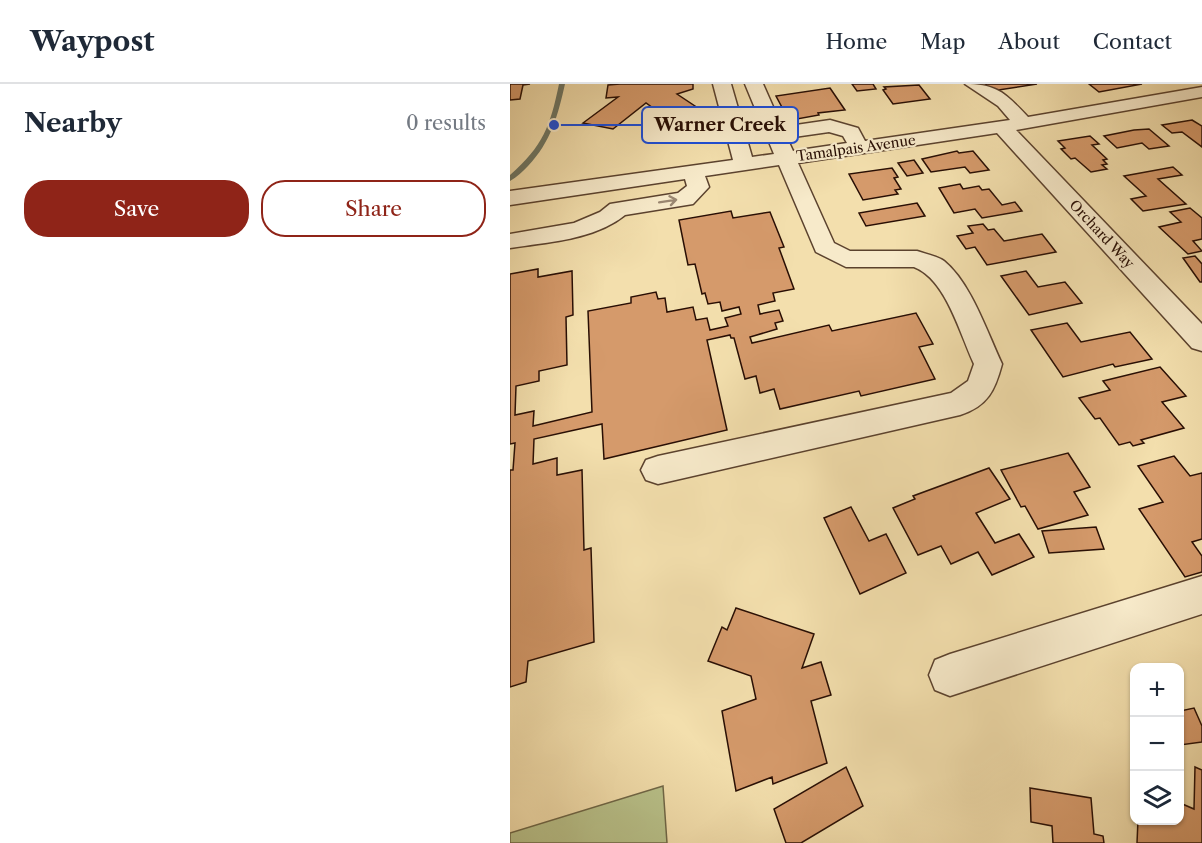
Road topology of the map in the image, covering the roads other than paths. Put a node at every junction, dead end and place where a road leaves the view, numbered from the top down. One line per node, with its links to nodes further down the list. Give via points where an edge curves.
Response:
1 (722, 84): 7 (street)
2 (754, 84): 6 (street)
3 (974, 84): 5 (street, Orchard Way, via 1004,102)
4 (1197, 91): 5 (street, Tamalpais Avenue)
5 (1013, 125): 6 (street, Tamalpais Avenue, via 859,147); 13 (street, Orchard Way)
6 (780, 146): 7 (street, Tamalpais Avenue); 14 (street, via 824,247 846,259 917,259 933,265 950,282 988,364 981,387 960,403)
7 (744, 164): 8 (street, Tamalpais Avenue)
8 (693, 171): 9 (street, Tamalpais Avenue); 11 (street, one-way to 8, via 685,199 698,187)
9 (614, 183): 10 (street, Tamalpais Avenue); 11 (street)
10 (510, 198)
11 (618, 209): 12 (street, via 580,229)
12 (510, 241)
13 (1202, 341)
14 (658, 470)
15 (1202, 595): 16 (street)
16 (950, 675)

